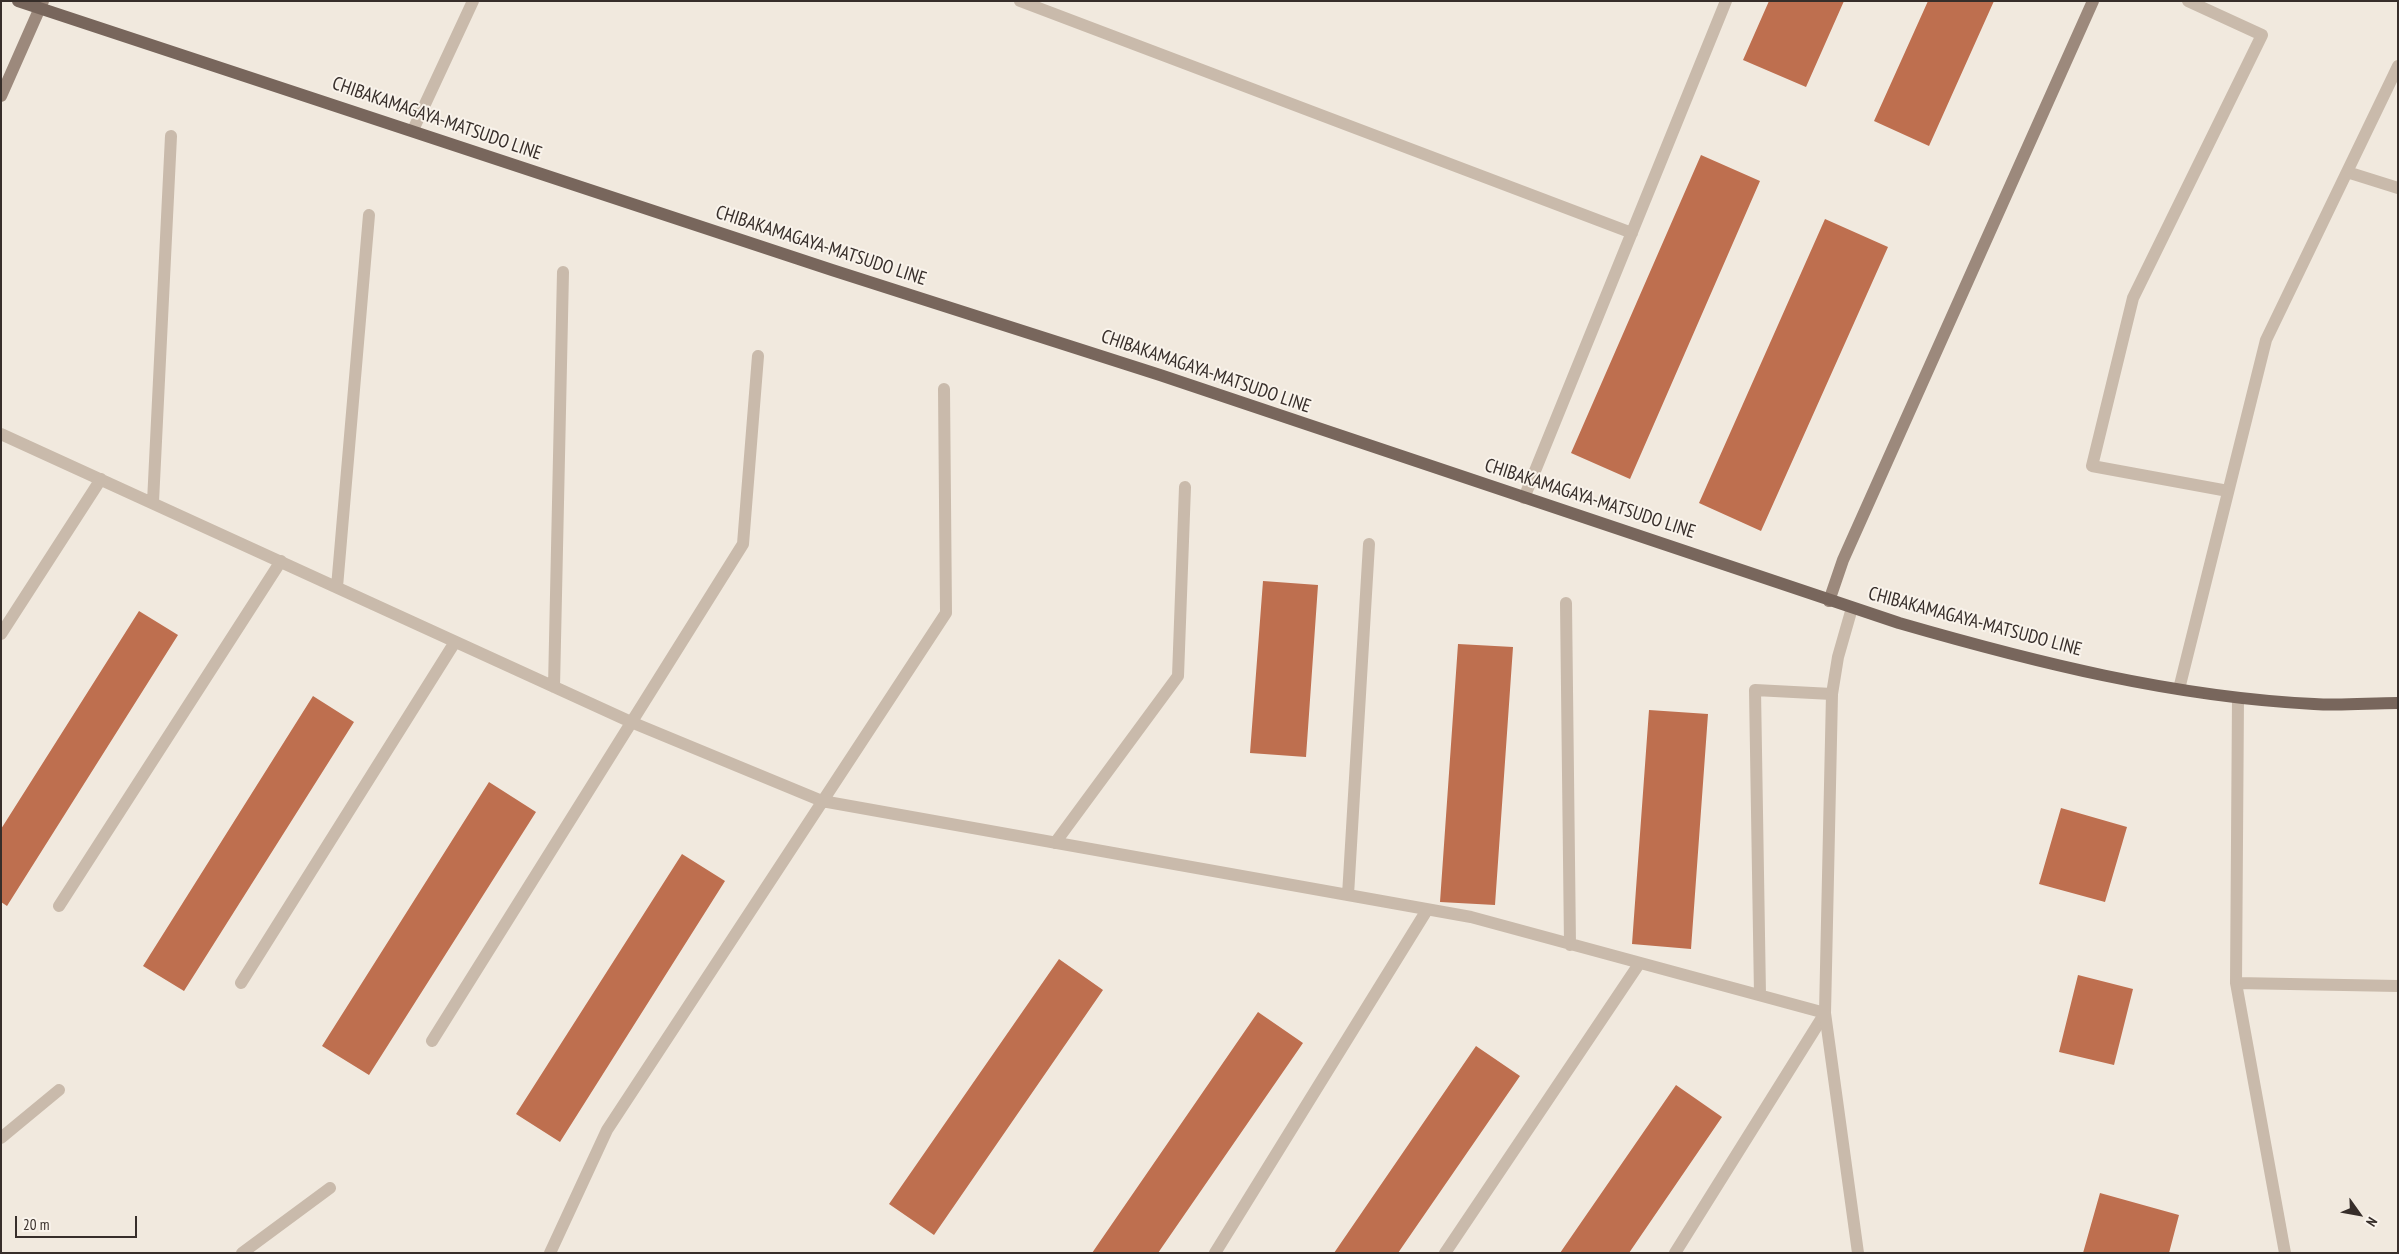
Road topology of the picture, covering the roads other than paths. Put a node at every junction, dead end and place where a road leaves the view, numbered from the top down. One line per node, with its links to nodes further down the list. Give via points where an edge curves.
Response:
1 (18, 1): 7 (main road, CHIBAKAMAGAYA-MATSUDO LINE)
2 (473, 1): 10 (street)
3 (1020, 1): 15 (street)
4 (1726, 1): 15 (street)
5 (2093, 1): 28 (street, via 1846,553)
6 (2188, 1): 22 (street, via 2262,34 2132,298 2092,466)
7 (42, 5): 9 (street); 10 (main road, CHIBAKAMAGAYA-MATSUDO LINE)
8 (2398, 66): 12 (street)
9 (1, 96)
10 (413, 130): 23 (main road, CHIBAKAMAGAYA-MATSUDO LINE)
11 (171, 136): 24 (street)
12 (2347, 172): 13 (street); 22 (street, via 2266,340)
13 (2398, 188)
14 (369, 215): 27 (street)
15 (1632, 233): 23 (street)
16 (563, 272): 33 (street)
17 (758, 356): 38 (street, via 742,544)
18 (944, 388): 39 (street, via 946,614)
19 (1, 434): 20 (street)
20 (101, 478): 24 (street); 31 (street)
21 (1185, 487): 40 (street, via 1178,676)
22 (2228, 491): 34 (street)
23 (1524, 498): 28 (main road, CHIBAKAMAGAYA-MATSUDO LINE)
24 (152, 502): 26 (street)
25 (1369, 544): 41 (street)
26 (280, 561): 27 (street); 42 (street)
27 (337, 587): 32 (street)
28 (1830, 601): 30 (main road, CHIBAKAMAGAYA-MATSUDO LINE)
29 (1566, 602): 44 (street)
30 (1852, 608): 34 (main road, CHIBAKAMAGAYA-MATSUDO LINE, via 1991,650); 35 (street)
31 (1, 634)
32 (455, 642): 33 (street); 46 (street)
33 (554, 687): 38 (street)
34 (2179, 689): 36 (main road, CHIBAKAMAGAYA-MATSUDO LINE)
35 (1832, 694): 49 (street, via 1755,690); 50 (street)
36 (2238, 698): 37 (main road, CHIBAKAMAGAYA-MATSUDO LINE, via 2316,704); 47 (street)
37 (2398, 703)
38 (631, 722): 39 (street); 51 (street)
39 (822, 802): 40 (street); 56 (street, via 607,1130)
40 (1055, 843): 41 (street)
41 (1348, 895): 43 (street)
42 (59, 906)
43 (1427, 910): 44 (street, via 1471,918); 57 (street)
44 (1570, 945): 45 (street)
45 (1638, 964): 49 (street); 58 (street)
46 (241, 983)
47 (2236, 983): 48 (street); 61 (street)
48 (2398, 986)
49 (1760, 994): 50 (street)
50 (1825, 1014): 59 (street); 60 (street)
51 (432, 1041)
52 (59, 1090): 53 (street)
53 (1, 1138)
54 (330, 1188): 55 (street)
55 (242, 1253)
56 (550, 1253)
57 (1215, 1253)
58 (1445, 1253)
59 (1675, 1253)
60 (1858, 1253)
61 (2285, 1253)

